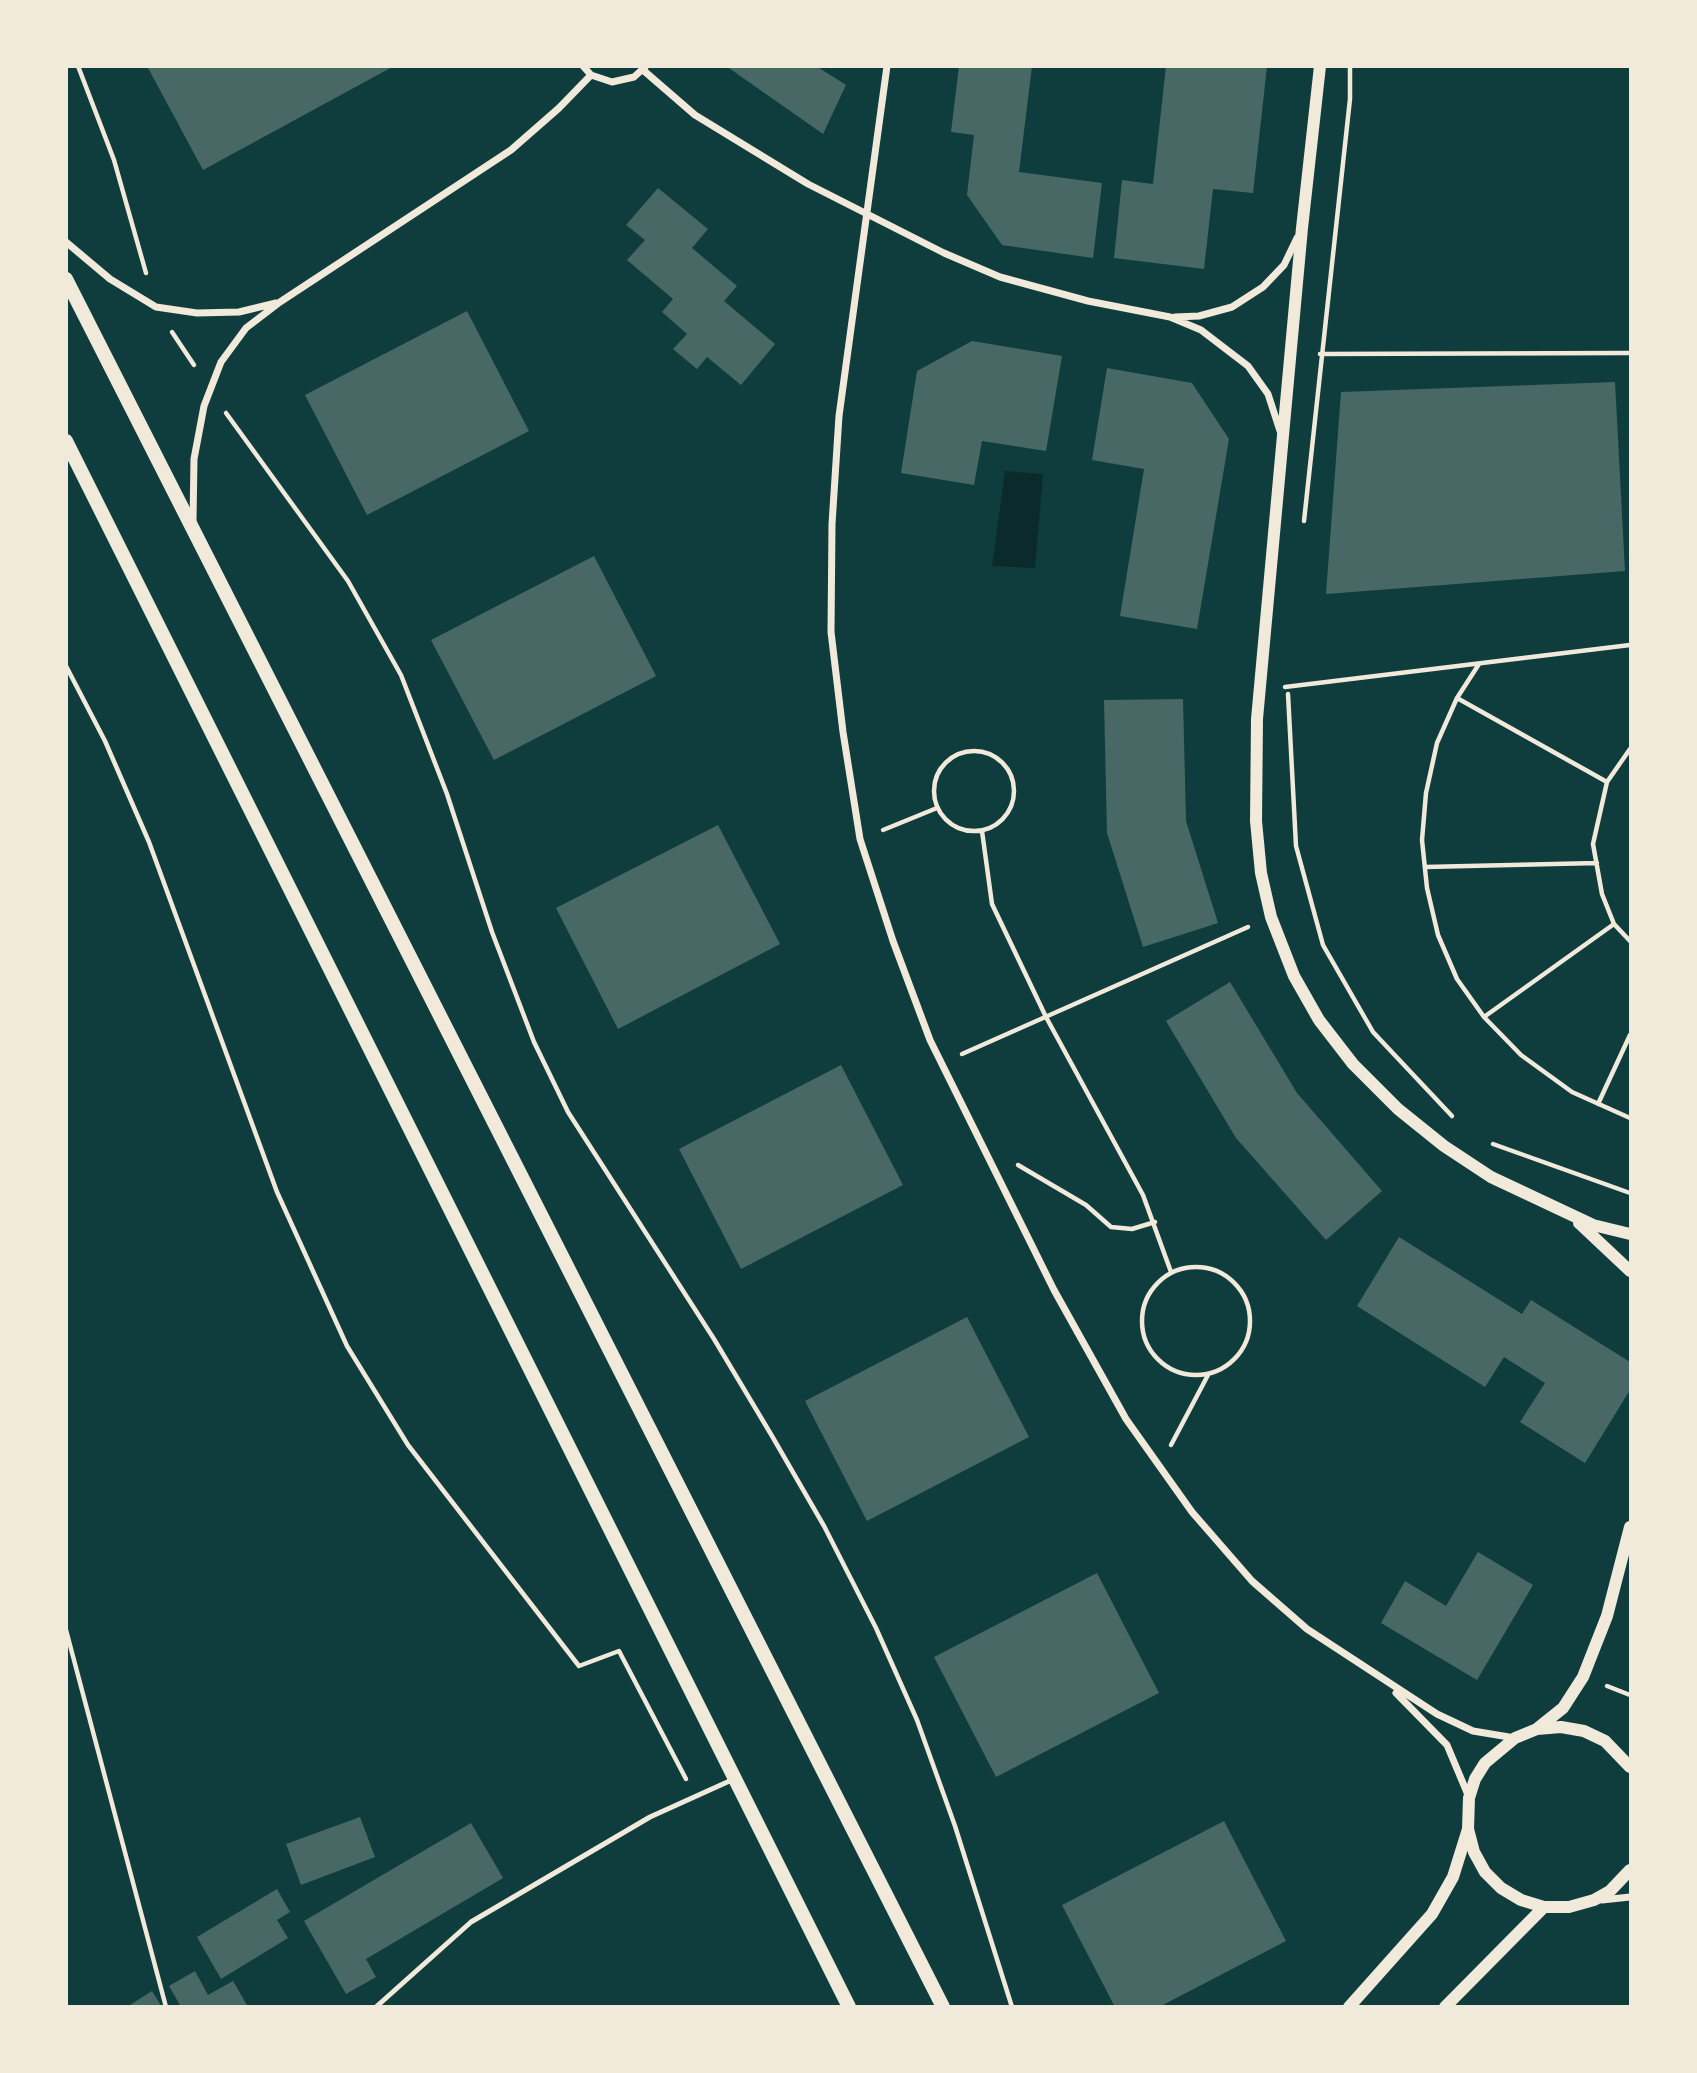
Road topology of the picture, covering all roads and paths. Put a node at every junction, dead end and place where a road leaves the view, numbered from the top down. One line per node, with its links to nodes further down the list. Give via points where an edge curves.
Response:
1 (78, 66): 13 (path, via 114,160)
2 (583, 66): 7 (street)
3 (887, 66): 8 (street)
4 (1320, 66): 9 (street)
5 (1350, 66): 17 (path)
6 (644, 68): 7 (street, via 624,81); 8 (street, via 695,115 808,184)
7 (591, 75): 12 (street, via 511,150)
8 (866, 213): 14 (street, via 1000,277); 34 (street, via 839,416 832,524 831,632)
9 (1302, 228): 14 (street, via 1284,265 1263,287 1232,307 1199,316); 16 (street)
10 (66, 242): 13 (street, via 110,279)
11 (66, 279): 22 (main road)
12 (280, 302): 13 (street, via 239,312 197,313); 18 (street, via 246,328 221,362)
13 (156, 307): 18 (path)
14 (1170, 317): 19 (street, via 1201,330 1248,366 1268,394)
15 (1630, 353): 17 (path)
16 (1291, 354): 17 (path); 19 (street)
17 (1321, 354): 21 (path)
18 (210, 391): 22 (street, via 194,459); 75 (path, via 348,580 401,675 506,970 568,1112 753,1403 876,1628 917,1720)
19 (1283, 439): 28 (street)
20 (66, 441): 63 (main road)
21 (1304, 528)
22 (193, 529): 74 (main road)
23 (1630, 645): 24 (path)
24 (1479, 664): 27 (path); 29 (path)
25 (66, 666): 64 (path, via 149,842 277,1192 348,1346 408,1445 579,1665 619,1651)
26 (1289, 674): 27 (path)
27 (1287, 687): 28 (path); 45 (path, via 1296,846 1323,946 1374,1032)
28 (1260, 690): 37 (street, via 1256,821)
29 (1457, 698): 31 (path); 36 (path, via 1437,743 1426,793)
30 (1630, 749): 31 (path)
31 (1607, 782): 35 (path, via 1593,844)
32 (937, 808): 33 (path, via 956,828); 33 (path, via 934,781 949,758 982,751 995,757 1006,766 1014,793 1006,816); 34 (path)
33 (982, 831): 40 (path, via 992,904)
34 (860, 839): 43 (street, via 893,941)
35 (1597, 863): 36 (path); 38 (path, via 1602,894)
36 (1425, 867): 41 (path, via 1438,934 1457,979)
37 (1271, 917): 40 (path); 50 (street, via 1294,976 1319,1020 1353,1064 1444,1146 1492,1177)
38 (1614, 923): 39 (path); 41 (path)
39 (1630, 942)
40 (1046, 1017): 43 (path); 51 (path)
41 (1484, 1017): 44 (path, via 1521,1055)
42 (1630, 1035): 44 (path)
43 (942, 1063): 48 (street)
44 (1597, 1104): 46 (path)
45 (1453, 1117)
46 (1630, 1118)
47 (1483, 1141): 49 (path)
48 (982, 1144): 51 (path, via 1086,1205 1111,1227); 56 (street, via 1074,1325 1126,1419)
49 (1630, 1193)
50 (1568, 1214): 52 (street); 53 (street)
51 (1155, 1222): 54 (path)
52 (1630, 1234)
53 (1630, 1271)
54 (1171, 1272): 55 (path, via 1145,1300 1142,1332 1163,1364 1180,1373); 55 (path, via 1209,1268 1240,1289 1248,1306 1248,1337 1239,1354)
55 (1208, 1374): 56 (path)
56 (1160, 1467): 59 (street, via 1252,1581 1307,1629)
57 (1630, 1527): 60 (street, via 1607,1616 1583,1677 1563,1708)
58 (66, 1630): 72 (path)
59 (1380, 1678): 61 (street, via 1473,1731); 65 (street, via 1447,1745)
60 (1537, 1729): 61 (street); 62 (street, via 1584,1731 1605,1741)
61 (1515, 1738): 65 (street, via 1485,1763)
62 (1630, 1767)
63 (735, 1778): 64 (lane); 73 (main road)
64 (694, 1796): 71 (lane, via 471,1922)
65 (1469, 1798): 66 (street)
66 (1468, 1829): 70 (street, via 1485,1872 1521,1900); 76 (street, via 1453,1877 1433,1914)
67 (1630, 1870): 69 (street)
68 (1630, 1897): 69 (street)
69 (1594, 1900): 70 (street)
70 (1544, 1907): 77 (street)
71 (376, 2006)
72 (166, 2007)
73 (849, 2007)
74 (943, 2007)
75 (1012, 2007)
76 (1349, 2007)
77 (1445, 2007)

